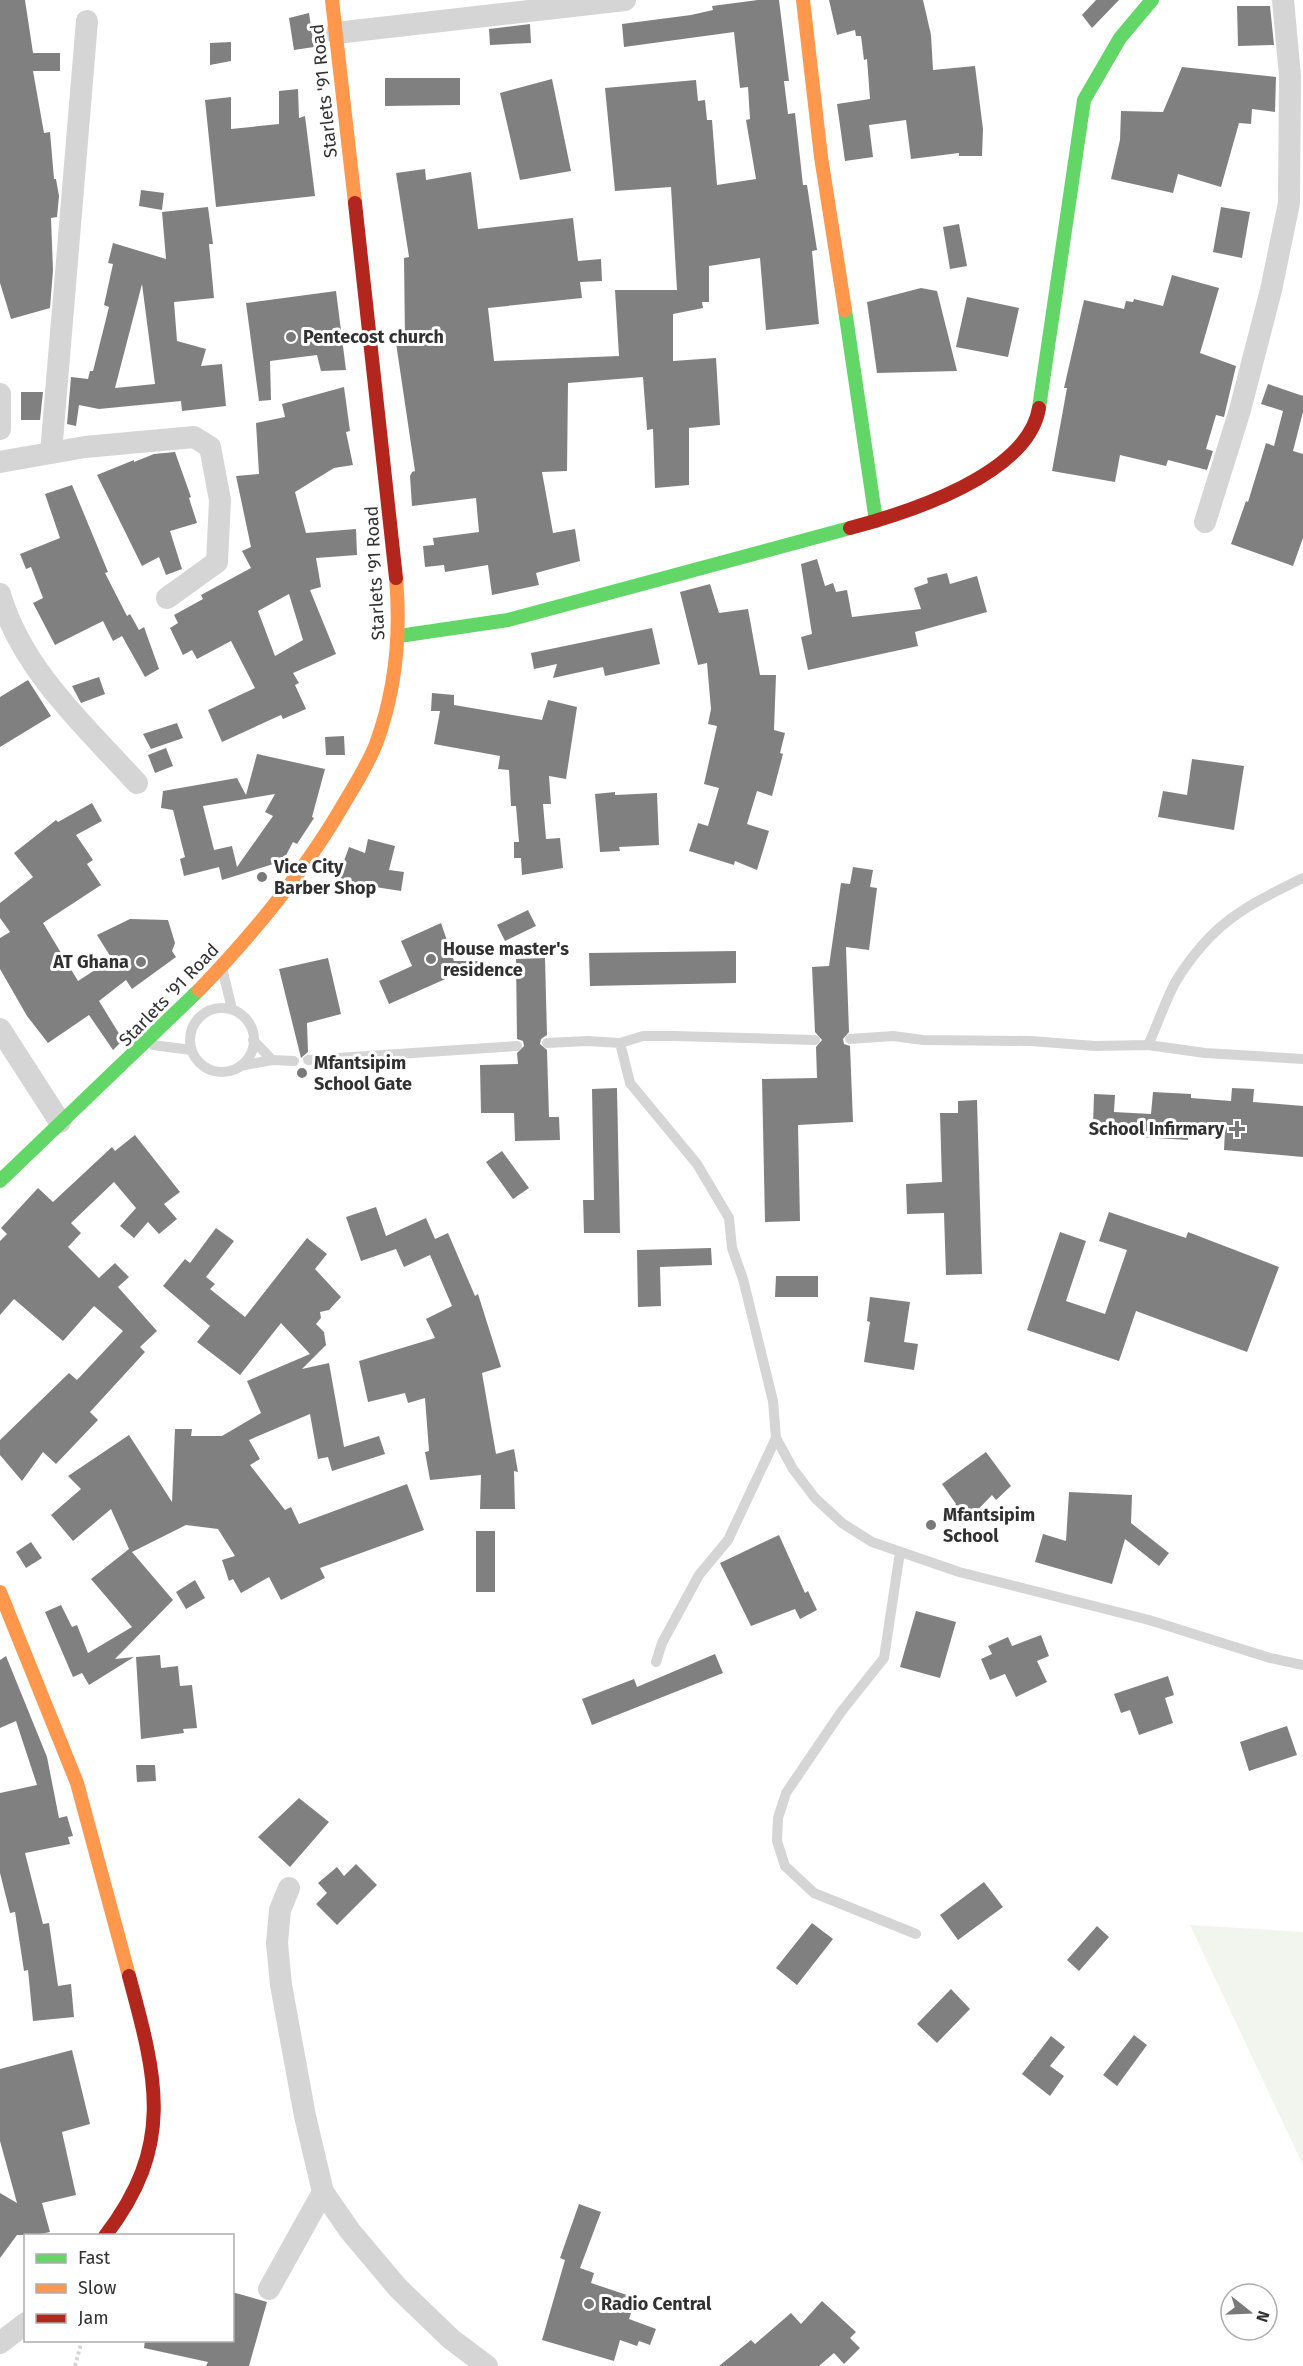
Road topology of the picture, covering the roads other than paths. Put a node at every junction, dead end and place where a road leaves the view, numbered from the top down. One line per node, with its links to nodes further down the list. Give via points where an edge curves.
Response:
1 (332, 0): 8 (street, Starlets '91 Road)
2 (625, 0): 6 (street)
3 (803, 0): 13 (street, via 821,157)
4 (1152, 0): 13 (street, via 1120,38 1084,100 1038,416 1019,449 979,480)
5 (1283, 0): 14 (street, via 1290,76 1289,203 1263,322)
6 (551, 4): 8 (street)
7 (87, 21): 11 (street)
8 (336, 33): 17 (street, Starlets '91 Road, via 382,435)
9 (0, 393): 10 (street)
10 (0, 429)
11 (51, 453): 12 (street); 16 (street, via 194,437 210,447 220,500 218,562)
12 (0, 462)
13 (876, 520): 17 (street, via 508,620)
14 (1205, 522)
15 (0, 594): 18 (street, via 7,619 48,686)
16 (167, 598)
17 (399, 636): 20 (street, Starlets '91 Road, via 375,744 356,783 312,858 246,941)
18 (137, 783)
19 (1303, 878): 29 (lane, via 1240,910 1208,936 1176,982)
20 (221, 966): 21 (lane); 28 (street, Starlets '91 Road)
21 (232, 1010): 24 (lane, via 248,1022); 31 (lane, via 212,1009 203,1014 191,1029)
22 (0, 1029): 37 (street)
23 (850, 1039): 29 (lane, via 892,1036)
24 (254, 1040): 33 (lane); 36 (lane)
25 (815, 1040): 27 (lane, via 643,1036)
26 (547, 1043): 27 (lane)
27 (620, 1043): 39 (lane, via 630,1083 697,1164 729,1218 732,1248 773,1401)
28 (146, 1044): 31 (lane); 37 (street, Starlets '91 Road)
29 (1148, 1045): 32 (lane)
30 (517, 1046): 34 (lane)
31 (191, 1050): 36 (lane, via 195,1059 211,1071)
32 (1303, 1059)
33 (272, 1060): 35 (lane); 36 (lane)
34 (308, 1060)
35 (294, 1061)
36 (240, 1066)
37 (60, 1122): 38 (street, Starlets '91 Road)
38 (0, 1180)
39 (776, 1438): 40 (lane, via 793,1469 828,1510 872,1542); 42 (lane, via 728,1540 699,1575 662,1643)
40 (900, 1552): 43 (lane, via 1000,1584 1149,1620); 45 (lane, via 884,1658 786,1793 778,1818 777,1841 785,1866 814,1893)
41 (0, 1592): 47 (street, via 77,1783 152,2071 155,2105 151,2141 123,2214)
42 (656, 1662)
43 (1303, 1665)
44 (289, 1888): 46 (street, via 280,1910 277,1943 281,1985)
45 (916, 1934)
46 (323, 2192): 48 (street); 51 (street, via 398,2288 451,2339)
47 (106, 2234)
48 (269, 2289)
49 (24, 2325): 50 (street)
50 (0, 2343)
51 (487, 2366)

